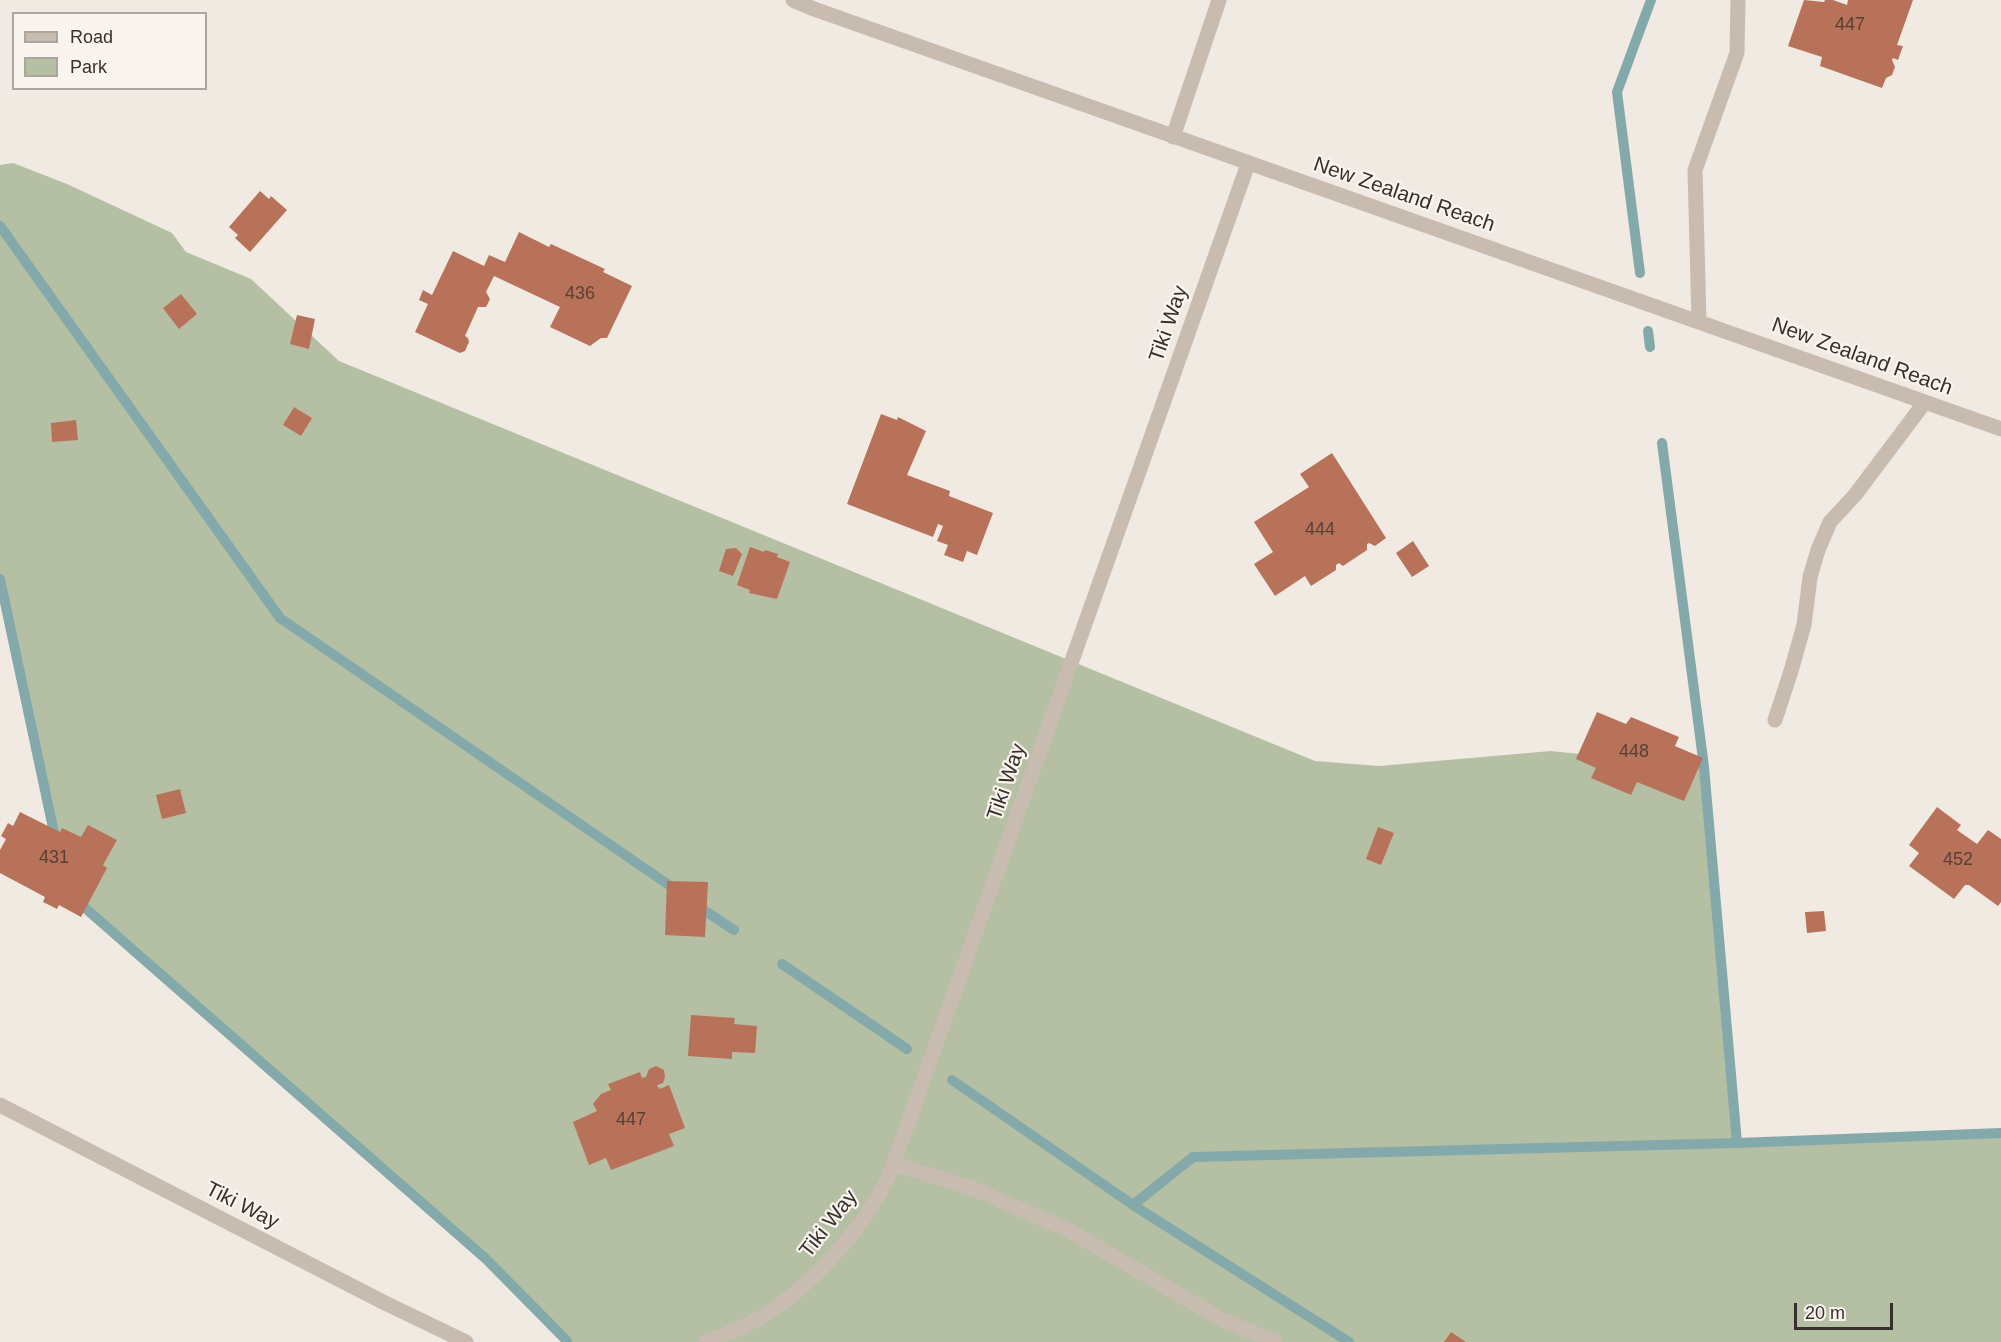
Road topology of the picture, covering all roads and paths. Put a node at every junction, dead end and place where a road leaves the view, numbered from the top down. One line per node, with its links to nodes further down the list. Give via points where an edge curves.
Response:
1 (793, 0): 4 (street, New Zealand Reach)
2 (1219, 0): 4 (street)
3 (1738, 0): 6 (street, via 1737,53 1695,170)
4 (1173, 137): 5 (street, New Zealand Reach)
5 (1248, 164): 6 (street, New Zealand Reach); 11 (street, Tiki Way)
6 (1699, 321): 7 (street, New Zealand Reach)
7 (1925, 402): 8 (street, New Zealand Reach); 9 (street, via 1830,522 1810,577 1804,625)
8 (2001, 429)
9 (1775, 720)
10 (0, 1105): 12 (street, Tiki Way)
11 (894, 1164): 13 (street, Tiki Way, via 852,1235 816,1275 750,1323); 14 (street, via 972,1188 1068,1230 1221,1318)
12 (462, 1342)
13 (706, 1342)
14 (1275, 1342)

